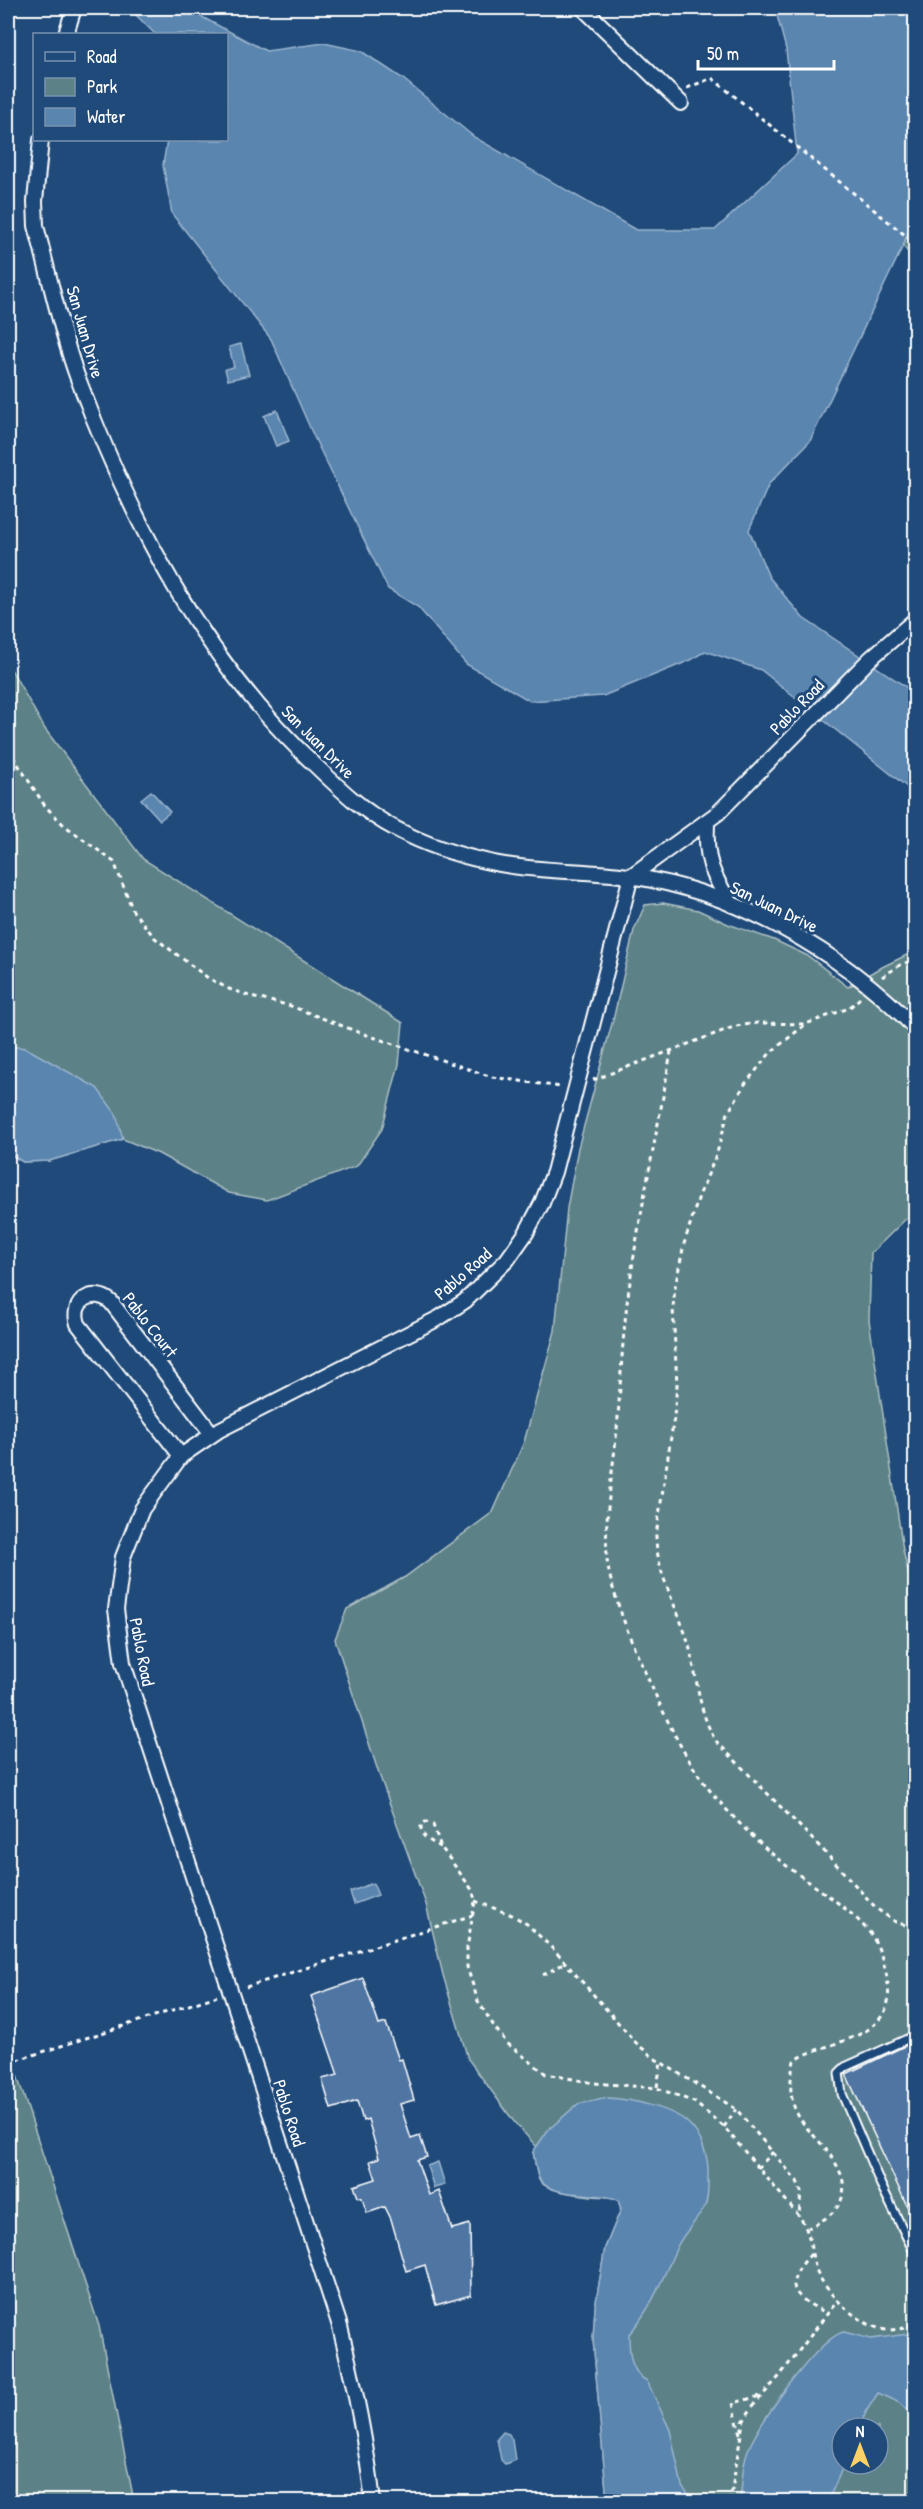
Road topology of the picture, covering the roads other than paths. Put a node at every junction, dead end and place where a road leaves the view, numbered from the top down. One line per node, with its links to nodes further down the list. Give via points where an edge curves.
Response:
1 (74, 8): 3 (street)
2 (583, 8): 4 (street)
3 (66, 33)
4 (677, 98)
5 (41, 141): 8 (street, San Juan Drive, via 36,226 76,374 153,552 191,616 246,693 294,746 346,794 394,829 496,864)
6 (915, 619): 7 (street, Pablo Road)
7 (707, 823): 8 (street, Pablo Road); 9 (street, via 710,867)
8 (631, 876): 9 (street, San Juan Drive, via 665,882); 11 (street, Pablo Road, via 554,1172 542,1203 513,1251 484,1285 439,1318)
9 (732, 905): 10 (street, San Juan Drive, via 820,950 872,988)
10 (915, 1029)
11 (212, 1434): 12 (street, Pablo Road); 12 (street, Pablo Court, via 111,1302 100,1295 83,1299 76,1310 78,1324)
12 (181, 1456): 15 (street, Pablo Road, via 155,1489 131,1533 118,1583 117,1629 130,1690 339,2323 356,2388)
13 (915, 2035): 14 (lane, via 838,2073 842,2094)
14 (915, 2256)
15 (373, 2502)

